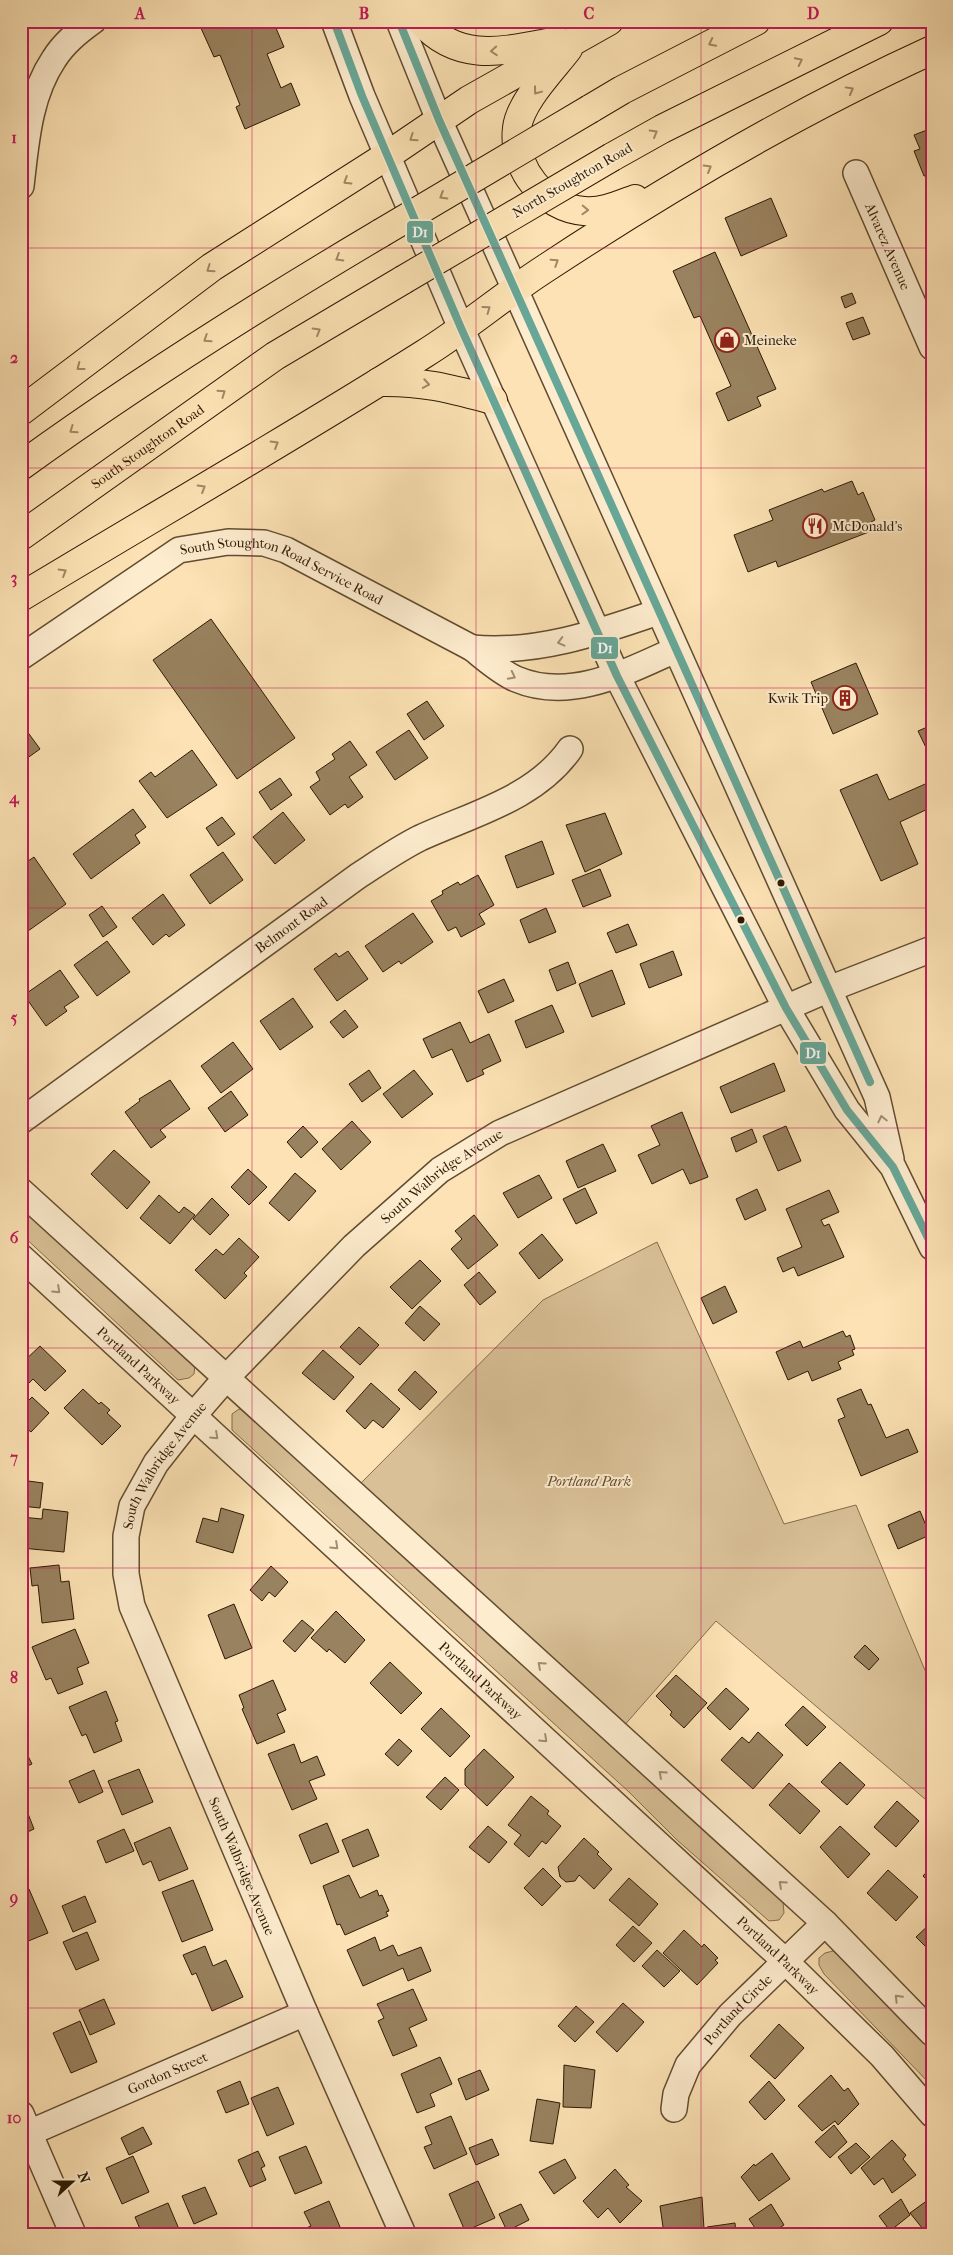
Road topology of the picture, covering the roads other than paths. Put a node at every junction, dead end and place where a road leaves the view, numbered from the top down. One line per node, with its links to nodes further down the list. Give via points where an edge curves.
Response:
1 (93, 21): 14 (street, via 73,36 54,58 44,77 26,136)
2 (334, 21): 11 (street)
3 (399, 21): 10 (street)
4 (421, 21): 8 (main road, one-way to 4, via 491,53 462,49 430,31)
5 (609, 21): 8 (main road)
6 (756, 21): 22 (main road, one-way to 22, bridge, via 622,90 248,312)
7 (879, 21): 18 (main road, North Stoughton Road, one-way to 7, bridge, via 662,129)
8 (577, 38): 10 (main road); 13 (main road, one-way to 13, via 523,109 517,128 521,162 532,183 548,199 584,212 602,210)
9 (932, 50): 13 (main road, one-way to 9, via 879,74)
10 (439, 120): 11 (main road, one-way to 11); 15 (street)
11 (388, 155): 16 (street); 21 (main road, one-way to 21, via 212,267)
12 (856, 173): 17 (street, Alvarez Avenue)
13 (680, 184): 15 (main road, one-way to 13)
14 (21, 186)
15 (514, 289): 16 (main road, one-way to 15); 25 (street)
16 (461, 328): 19 (main road); 20 (street)
17 (932, 346)
18 (275, 356): 23 (main road, South Stoughton Road, one-way to 18)
19 (377, 382): 20 (main road, one-way to 20, via 424,383); 24 (main road, one-way to 19)
20 (493, 400): 26 (street)
21 (21, 411)
22 (21, 466)
23 (21, 536)
24 (21, 597)
25 (658, 612): 26 (street, South Stoughton Road Service Road); 28 (street)
26 (597, 632): 27 (street, South Stoughton Road Service Road, one-way to 27, via 526,648 500,651); 30 (street)
27 (472, 648): 29 (street, South Stoughton Road Service Road, via 286,550 264,543 228,542 179,550); 30 (street, South Stoughton Road Service Road, one-way to 30, via 498,669 537,685 592,684)
28 (675, 650): 30 (street, South Stoughton Road Service Road); 33 (street)
29 (21, 657)
30 (617, 676): 34 (street)
31 (570, 749): 35 (street, Belmont Road, via 545,778 514,797 393,852)
32 (932, 948): 33 (street, South Walbridge Avenue)
33 (829, 990): 34 (street, South Walbridge Avenue); 36 (street, one-way to 33, via 876,1097)
34 (786, 1008): 36 (street, via 847,1110); 40 (street, South Walbridge Avenue, via 500,1133 440,1170 354,1246)
35 (21, 1121)
36 (893, 1167): 38 (street)
37 (21, 1191): 40 (street)
38 (932, 1247)
39 (21, 1257): 41 (street, Portland Parkway, one-way to 41)
40 (226, 1378): 41 (street, South Walbridge Avenue); 42 (street, one-way to 40)
41 (193, 1416): 43 (street, Portland Parkway, one-way to 43); 44 (street, South Walbridge Avenue, via 156,1463 132,1506 126,1536 127,1590 142,1632)
42 (825, 1922): 43 (street, Portland Circle); 45 (street, one-way to 42)
43 (785, 1961): 46 (street, Portland Circle, via 730,2015 688,2065 676,2094); 47 (street, Portland Parkway, via 882,2056)
44 (305, 2012): 48 (street, Gordon Street); 50 (street, South Walbridge Avenue)
45 (932, 2032)
46 (674, 2109)
47 (932, 2114)
48 (25, 2123): 49 (street)
49 (73, 2234)
50 (403, 2234)

